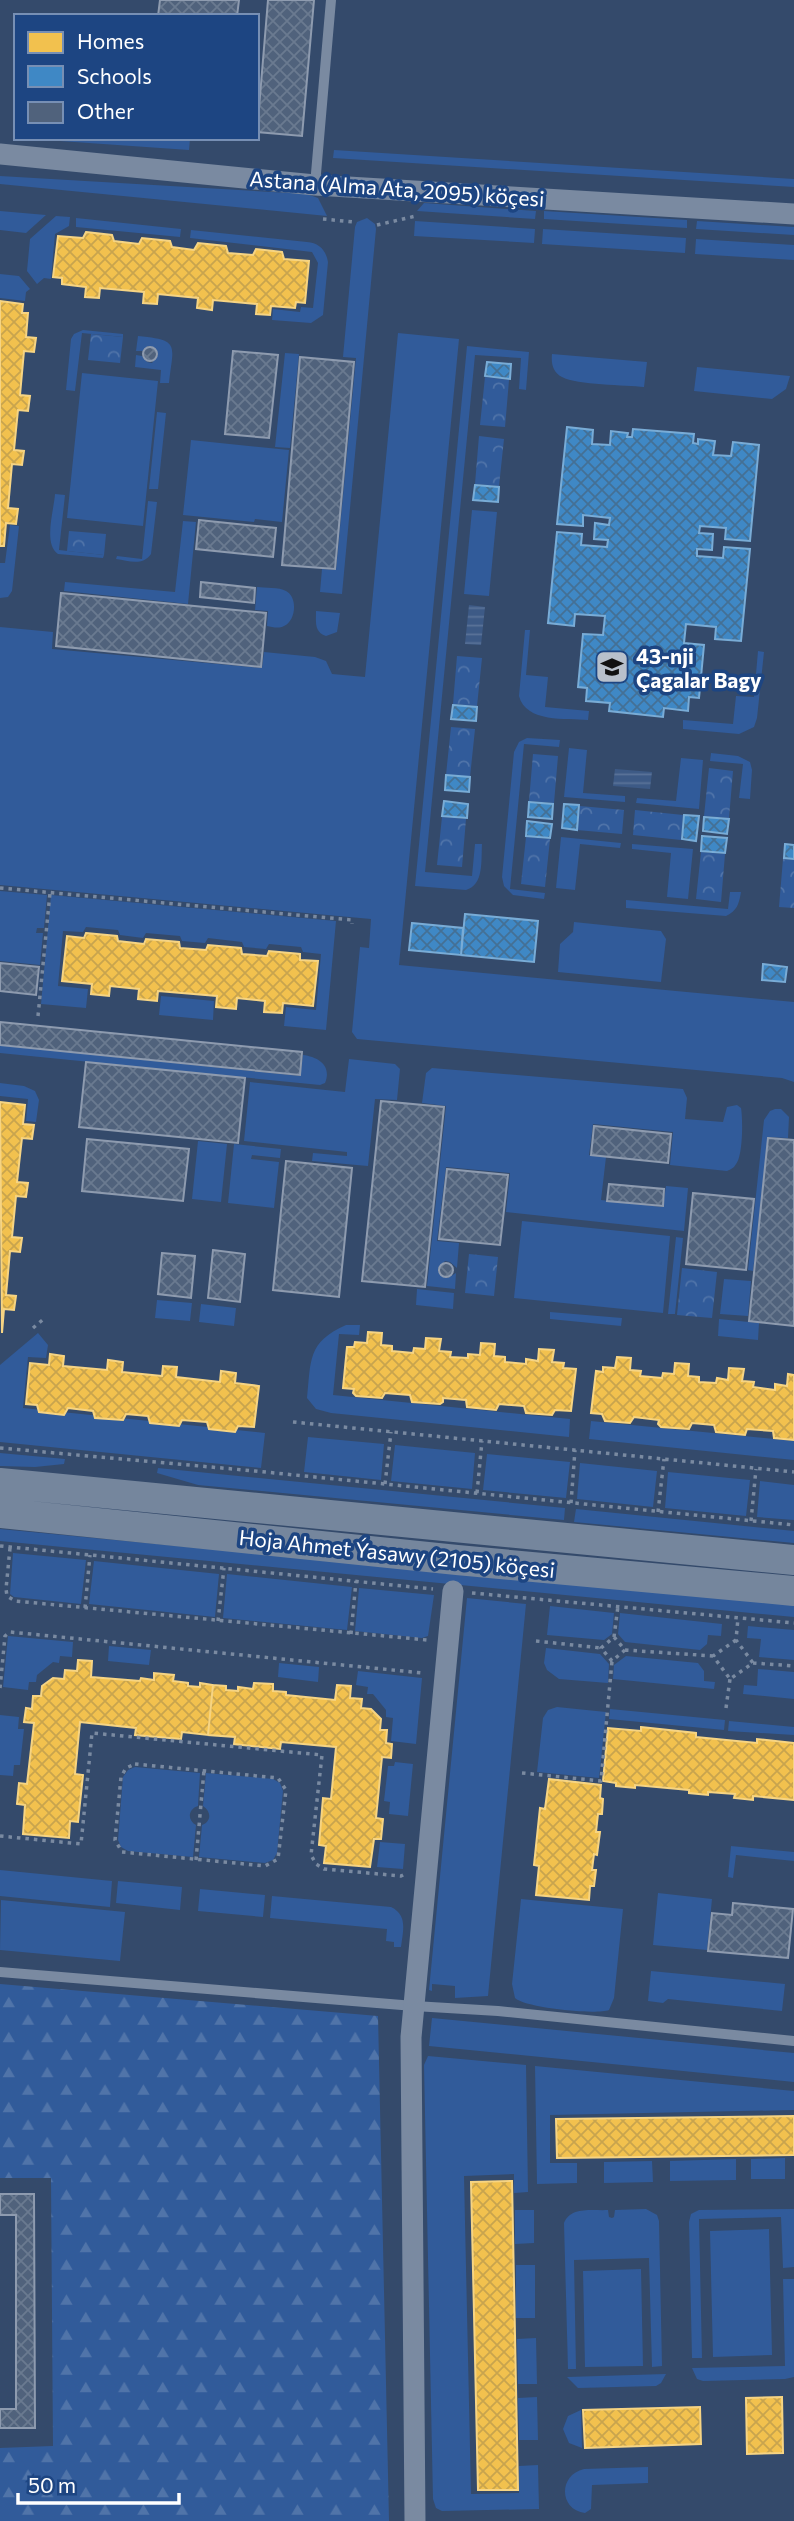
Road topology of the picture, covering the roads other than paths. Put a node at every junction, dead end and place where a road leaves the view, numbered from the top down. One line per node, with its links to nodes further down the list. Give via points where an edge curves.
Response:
1 (331, 0): 3 (lane)
2 (0, 155): 3 (street, Astana (Alma Ata, 2095) köçesi)
3 (314, 184): 4 (street, Astana (Alma Ata, 2095) köçesi)
4 (794, 214)
5 (0, 1483): 7 (main road, Hoja Ahmet Ýasawy (2105) köçesi)
6 (0, 1513): 9 (main road, Hoja Ahmet Ýasawy (2105) köçesi)
7 (794, 1560)
8 (453, 1591): 11 (street)
9 (794, 1591)
10 (0, 1972): 11 (lane)
11 (414, 2006): 12 (lane); 13 (street)
12 (794, 2041)
13 (415, 2521)

